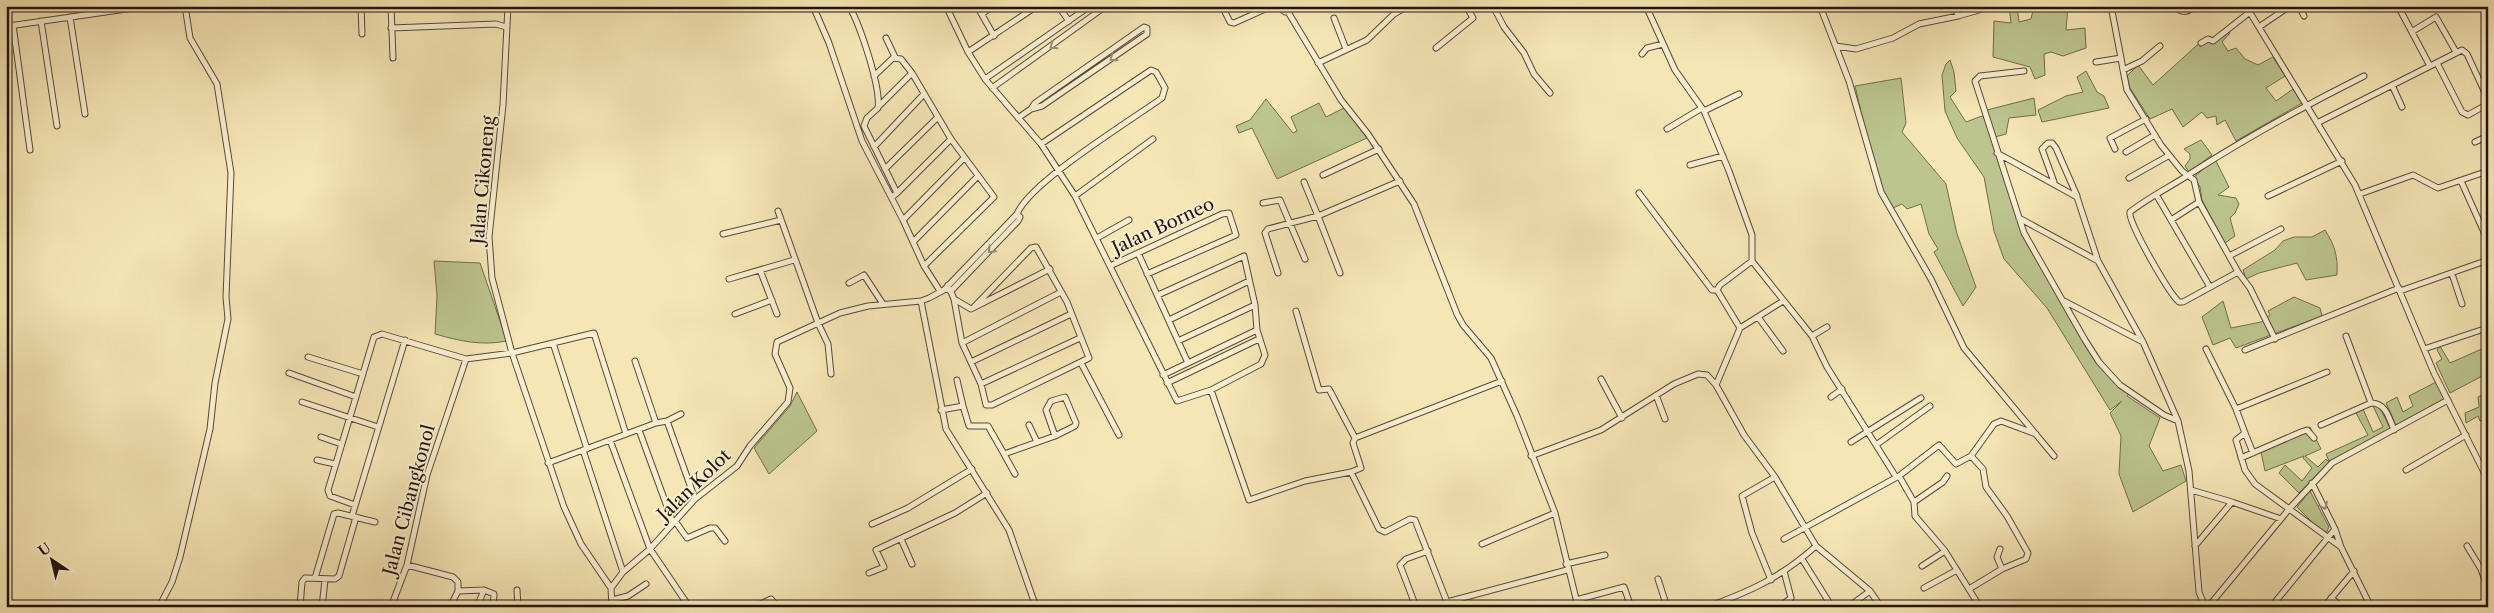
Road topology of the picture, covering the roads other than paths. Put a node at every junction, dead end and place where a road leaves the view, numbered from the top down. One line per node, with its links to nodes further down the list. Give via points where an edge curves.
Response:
1 (147, 6): 38 (street)
2 (184, 6): 338 (street, via 190,38 217,84 231,173 228,319 215,382 210,429 180,557)
3 (361, 6): 46 (street)
4 (391, 6): 43 (street)
5 (508, 6): 44 (street, Jalan Cikoneng)
6 (813, 6): 127 (street, via 829,43 859,134)
7 (849, 6): 68 (street)
8 (946, 6): 55 (street)
9 (977, 6): 35 (street)
10 (993, 6): 35 (street)
11 (1037, 6): 47 (street)
12 (1058, 6): 41 (street)
13 (1090, 6): 41 (street)
14 (1106, 6): 74 (street, one-way to 74)
15 (1222, 6): 16 (street, via 1230,22 1234,23)
16 (1272, 6)
17 (1277, 6): 33 (street, via 1282,12)
18 (1294, 6): 33 (street)
19 (1408, 6): 54 (street, via 1387,20 1367,40)
20 (1466, 6): 53 (street, via 1473,18)
21 (1493, 6): 75 (street, via 1534,74)
22 (1646, 6): 50 (street)
23 (1820, 6): 51 (street)
24 (1955, 6): 36 (street)
25 (1993, 6): 36 (street)
26 (2110, 6): 60 (street)
27 (2175, 6): 28 (street, via 2178,11 2185,12)
28 (2198, 6)
29 (2246, 6): 34 (street)
30 (2290, 6): 42 (street)
31 (2299, 6): 37 (street)
32 (2398, 6): 45 (street)
33 (1288, 12): 62 (street)
34 (2250, 12): 42 (street); 49 (street, via 2213,41 2208,38)
35 (982, 14): 47 (street)
36 (1958, 16): 51 (street, via 1918,24 1893,38 1856,49)
37 (2304, 16)
38 (70, 17): 40 (street); 85 (street)
39 (1334, 18): 54 (street)
40 (41, 21): 90 (street); 101 (street, via 11,25)
41 (1069, 21): 70 (street)
42 (2259, 27): 80 (street)
43 (391, 28): 44 (street, via 496,24); 59 (street)
44 (506, 28): 202 (street, Jalan Cikoneng, via 503,105 489,237 492,278)
45 (2413, 31): 56 (street, via 2436,17); 64 (street)
46 (362, 34)
47 (994, 36): 55 (street)
48 (886, 38): 58 (street)
49 (2201, 43)
50 (1663, 44): 57 (street, via 1647,48); 84 (street, via 1675,70)
51 (1836, 46): 248 (street, via 1881,192 1931,280 1964,348)
52 (2160, 46): 65 (street, via 2142,61)
53 (1436, 48)
54 (1346, 49): 62 (street)
55 (968, 52): 70 (street)
56 (2456, 52): 63 (street); 72 (street, via 2465,51)
57 (1642, 54)
58 (895, 57): 67 (street, via 901,59); 68 (street)
59 (393, 58)
60 (2121, 58): 61 (street); 65 (street)
61 (2096, 62)
62 (1318, 63): 99 (street, via 1341,100)
63 (2437, 63): 64 (street); 79 (street, via 2462,112 2468,115)
64 (2430, 66): 73 (street)
65 (2123, 70): 88 (street, via 2127,90)
66 (2024, 71): 103 (street, via 1980,76 1975,81)
67 (912, 73): 76 (street); 82 (street)
68 (874, 76): 82 (street)
69 (2364, 76): 80 (street)
70 (985, 78): 74 (street)
71 (2488, 78): 72 (street)
72 (2480, 82): 78 (street)
73 (2392, 85): 81 (street); 89 (street)
74 (992, 88): 87 (street)
75 (1550, 93)
76 (924, 94): 86 (street); 98 (street)
77 (1739, 94): 84 (street)
78 (2488, 99)
79 (2488, 104)
80 (2306, 105): 89 (street); 112 (street)
81 (2402, 107)
82 (878, 108): 98 (street, via 867,118 864,126)
83 (1032, 109): 83 (street, one-way to 83, via 1043,98 1147,28 1147,34 1042,106); 87 (street)
84 (1703, 109): 91 (street); 104 (street)
85 (85, 114)
86 (938, 118): 94 (street); 109 (street)
87 (1018, 118): 97 (street)
88 (2146, 119): 92 (street); 100 (street, via 2110,138)
89 (2317, 123): 107 (street)
90 (57, 126)
91 (1666, 129)
92 (2155, 135): 102 (street); 105 (street)
93 (2488, 136): 96 (street)
94 (950, 139): 106 (street); 120 (street)
95 (1153, 139): 123 (street)
96 (2475, 142)
97 (1041, 144): 110 (street); 110 (street, via 1151,70 1156,72 1165,88 1162,98)
98 (874, 147): 109 (street)
99 (1379, 149): 113 (street); 116 (street)
100 (2115, 149)
101 (30, 150)
102 (2126, 152)
103 (1997, 153): 119 (street); 132 (street)
104 (1723, 156): 108 (street); 148 (street, via 1752,235)
105 (2168, 156): 112 (street, via 2182,172); 115 (street)
106 (964, 158): 114 (street); 134 (street)
107 (2342, 161): 122 (street); 126 (street)
108 (1690, 165)
109 (885, 169): 120 (street)
110 (1058, 170): 123 (street); 163 (street, via 1025,199 1017,214)
111 (2488, 170): 117 (street)
112 (2191, 174): 125 (street); 128 (street)
113 (1323, 175)
114 (978, 176): 142 (street); 150 (street, via 994,197)
115 (2129, 178)
116 (1400, 181): 131 (street); 216 (street, via 1425,226 1457,314 1491,358)
117 (2461, 181): 122 (street, via 2438,188 2412,175); 141 (street)
118 (1304, 182): 131 (street)
119 (2054, 182): 124 (street); 124 (street, via 2042,149 2048,143 2056,148)
120 (897, 193): 127 (street)
121 (1639, 193): 165 (street, via 1712,290)
122 (2360, 194): 164 (street)
123 (1075, 196): 140 (street)
124 (2077, 196): 149 (street)
125 (2156, 196): 136 (street); 162 (street, via 2128,214 2153,261 2179,302 2188,301)
126 (2268, 196)
127 (892, 197): 134 (street)
128 (2199, 202): 136 (street); 144 (street)
129 (1263, 203): 137 (street, via 1280,200)
130 (778, 211): 133 (street)
131 (1318, 216): 137 (street); 156 (street)
132 (2018, 218): 149 (street); 170 (street)
133 (781, 220): 139 (street); 146 (street)
134 (903, 220): 142 (street)
135 (1129, 220): 140 (street)
136 (2171, 220): 162 (street)
137 (1290, 223): 145 (street); 155 (street, via 1264,232)
138 (2282, 229): 144 (street)
139 (723, 234)
140 (1096, 238): 151 (street)
141 (2488, 240)
142 (913, 242): 150 (street)
143 (1138, 253): 151 (street, Jalan Borneo); 157 (street); 157 (street, Jalan Borneo, via 1227,212 1236,235)
144 (2229, 256): 154 (street)
145 (1305, 259)
146 (794, 260): 152 (street); 183 (street)
147 (2488, 260): 158 (street)
148 (1752, 261): 165 (street); 172 (street)
149 (2098, 261): 196 (street)
150 (924, 266): 163 (street)
151 (1110, 266): 213 (street)
152 (760, 270): 159 (street); 169 (street)
153 (1050, 270): 166 (street); 176 (street); 176 (street, via 1038,248 1032,247)
154 (2238, 272): 162 (street); 191 (street, via 2250,288)
155 (1278, 273)
156 (1340, 273)
157 (1147, 274): 167 (street)
158 (2452, 274): 164 (street); 174 (street)
159 (729, 279)
160 (1249, 280): 167 (street, via 1244,256); 175 (street); 182 (street)
161 (849, 283): 173 (street, via 864,275)
162 (2210, 287)
163 (946, 289): 168 (street); 171 (street)
164 (2400, 289): 191 (street); 199 (street)
165 (1717, 290): 185 (street)
166 (1061, 292): 180 (street); 195 (street)
167 (1158, 295): 182 (street)
168 (954, 299): 176 (street, via 966,308); 195 (street)
169 (772, 300): 178 (street); 179 (street)
170 (2064, 300): 196 (street); 238 (street, via 2084,340 2112,377 2135,396)
171 (921, 301): 173 (street, Jalan Kolot); 232 (street)
172 (1782, 301): 181 (street); 188 (street)
173 (883, 304): 183 (street, Jalan Kolot, via 847,311)
174 (2462, 304)
175 (1255, 305): 187 (street); 194 (street)
176 (974, 308)
177 (1296, 311): 253 (street, via 1319,390 1329,389)
178 (735, 314)
179 (777, 314)
180 (1071, 314): 190 (street); 206 (street)
181 (1758, 317): 185 (street); 201 (street)
182 (1169, 320): 194 (street)
183 (818, 323): 212 (street, via 828,344); 282 (street, Jalan Kolot, via 777,342 775,354 790,388 788,402 737,466)
184 (1827, 327): 188 (street)
185 (1740, 328): 219 (street)
186 (2487, 328): 199 (street)
187 (1258, 330): 192 (street); 208 (street)
188 (1812, 336): 220 (street)
189 (2346, 336): 228 (street)
190 (1080, 338): 207 (street, via 1089,356); 218 (street)
191 (2275, 338): 200 (street)
192 (1259, 339): 217 (street); 221 (street, via 1265,355 1261,364)
193 (405, 340): 204 (street); 211 (street, via 374,336); 242 (street)
194 (1178, 341): 208 (street)
195 (962, 342): 206 (street)
196 (2143, 342): 238 (street)
197 (553, 343): 202 (street); 247 (street, via 594,333); 260 (street)
198 (2206, 349): 231 (street)
199 (2424, 349): 226 (street)
200 (2246, 350)
201 (1783, 351)
202 (512, 353): 204 (street); 268 (street, Jalan Cikoneng)
203 (308, 356): 211 (street)
204 (466, 359): 311 (street, Jalan Cibangkonol, via 424,485)
205 (635, 360): 239 (street)
206 (971, 362): 218 (street)
207 (1081, 363): 218 (street, via 989,406 984,404); 249 (street)
208 (1188, 363): 213 (street)
209 (2327, 372): 231 (street)
210 (289, 374): 224 (street)
211 (363, 374): 224 (street)
212 (831, 374)
213 (1163, 374): 217 (street)
214 (1601, 379): 234 (street)
215 (958, 380): 229 (street)
216 (1502, 381): 253 (street); 263 (street)
217 (1167, 383): 221 (street, via 1179,402)
218 (981, 384)
219 (1716, 385): 222 (street, via 1707,375 1698,374); 277 (street, via 1744,434)
220 (1842, 389): 223 (street); 245 (street)
221 (1211, 390): 272 (street, via 1250,500 1313,479)
222 (1656, 395): 234 (street); 236 (street)
223 (1831, 397)
224 (356, 398): 235 (street)
225 (1921, 398): 245 (street)
226 (2448, 400): 244 (street); 250 (street)
227 (302, 402): 235 (street)
228 (2372, 403): 241 (street); 244 (street, via 2384,407)
229 (963, 406): 232 (street); 262 (street, via 969,426 988,426)
230 (1930, 406): 259 (street)
231 (2236, 409): 246 (street)
232 (941, 410): 270 (street, via 946,429)
233 (682, 414): 237 (street)
234 (1622, 418): 263 (street, via 1601,430)
235 (349, 419): 242 (street); 258 (street)
236 (1665, 419)
237 (667, 421): 239 (street); 282 (street)
238 (2178, 422): 280 (street)
239 (656, 423): 243 (street)
240 (1029, 425): 256 (street)
241 (2321, 425)
242 (378, 427): 285 (street)
243 (639, 430): 247 (street); 291 (street)
244 (2394, 430): 279 (street, via 2332,463)
245 (1867, 432): 257 (street); 259 (street)
246 (2245, 433): 261 (street); 266 (street, via 2236,440)
247 (626, 434): 255 (street)
248 (2037, 434): 264 (street, via 2000,421 1994,424); 265 (street)
249 (1119, 435)
250 (2466, 435): 271 (street); 274 (street)
251 (1055, 436): 251 (street, via 1046,410 1051,401 1065,397 1076,423); 256 (street)
252 (321, 438): 258 (street)
253 (1354, 438): 272 (street, via 1361,468)
254 (2314, 438): 261 (street, via 2307,430)
255 (610, 440): 260 (street); 304 (street)
256 (1037, 442): 262 (street)
257 (1851, 442)
258 (341, 444): 269 (street)
259 (1876, 445): 275 (street)
260 (585, 449): 268 (street); 318 (street)
261 (2253, 453): 266 (street)
262 (1004, 454): 273 (street)
263 (1531, 456): 287 (street)
264 (1971, 456): 275 (street, via 1956,464 1940,446 1936,446); 314 (street, via 1983,469 1986,487 2028,553 2026,559)
265 (2054, 456)
266 (2241, 458): 286 (street, via 2249,478)
267 (317, 460): 269 (street)
268 (548, 463): 325 (street, Jalan Cikoneng, via 572,528)
269 (335, 464): 285 (street, via 328,494)
270 (972, 469): 281 (street); 292 (street, via 908,508)
271 (2406, 470)
272 (1351, 472): 306 (street, via 1379,529 1384,532 1413,519)
273 (1015, 474)
274 (2486, 474): 278 (street)
275 (1898, 476): 283 (street); 293 (street)
276 (1947, 476): 283 (street)
277 (1775, 477): 293 (street); 323 (street, via 1742,496 1752,533)
278 (2488, 480)
279 (2312, 483): 286 (street); 294 (street, one-way to 294)
280 (2191, 490): 284 (street); 301 (street)
281 (987, 493): 296 (street, via 955,513); 349 (street, via 1009,530)
282 (695, 499): 291 (street, Jalan Kolot)
283 (1914, 502): 307 (street, via 1916,516)
284 (2232, 502): 289 (street); 301 (street)
285 (355, 505): 288 (street)
286 (2290, 508): 289 (street); 295 (street)
287 (1555, 513): 299 (street); 313 (street)
288 (354, 516): 290 (street); 320 (street, via 338,513 333,516); 322 (street, via 340,574 335,579)
289 (2281, 519): 360 (street)
290 (375, 522)
291 (674, 522): 298 (street, via 687,538 715,528); 304 (street, Jalan Kolot)
292 (872, 524)
293 (1805, 528): 297 (street); 300 (street)
294 (2335, 529): 295 (street); 303 (street)
295 (2328, 538): 303 (street); 361 (street)
296 (901, 539): 310 (street); 319 (street, via 876,550 884,567)
297 (1784, 539)
298 (725, 540)
299 (1482, 544)
300 (1816, 546): 309 (street); 331 (street)
301 (2195, 546): 360 (street, via 2200,592)
302 (2468, 546): 330 (street)
303 (2341, 547): 317 (street)
304 (650, 549): 318 (street, Jalan Kolot); 337 (street)
305 (2000, 549): 314 (street, via 1997,557)
306 (1428, 551): 336 (street); 350 (street, via 1406,559 1400,565)
307 (1945, 551): 312 (street); 315 (street)
308 (1605, 555): 313 (street)
309 (1802, 558): 316 (street); 356 (street)
310 (912, 564)
311 (407, 565): 332 (street, via 453,577 458,582); 341 (street, Jalan Cibangkonol)
312 (1922, 566)
313 (1567, 567): 335 (street); 336 (street)
314 (2002, 569): 327 (street)
315 (1957, 570): 326 (street); 327 (street)
316 (1784, 571): 323 (street); 355 (street, via 1791,598)
317 (2354, 571): 333 (street); 364 (street)
318 (623, 572): 325 (street, Jalan Kolot)
319 (869, 573)
320 (315, 578): 322 (street); 339 (street, via 303,580)
321 (1658, 579): 353 (street)
322 (325, 580): 340 (street)
323 (1771, 580): 354 (street)
324 (646, 584): 334 (street, via 628,596)
325 (611, 588): 334 (street)
326 (1924, 588)
327 (1968, 589): 359 (street)
328 (484, 590): 332 (street); 343 (street); 344 (street, via 494,594)
329 (517, 590): 345 (street)
330 (2488, 590)
331 (1870, 591): 357 (street); 358 (street)
332 (458, 592): 342 (street)
333 (2331, 598): 362 (street); 363 (street)
334 (612, 600): 346 (street)
335 (1576, 600): 351 (street); 352 (street, via 1624,587)
336 (1448, 604)
337 (688, 605)
338 (159, 607)
339 (300, 607)
340 (322, 607)
341 (391, 607)
342 (450, 607)
343 (477, 607)
344 (493, 607)
345 (518, 607)
346 (612, 607)
347 (754, 607): 348 (street, via 771,599)
348 (778, 607)
349 (1036, 607)
350 (1416, 607)
351 (1578, 607)
352 (1631, 607)
353 (1667, 607)
354 (1706, 607)
355 (1779, 607)
356 (1832, 607)
357 (1848, 607)
358 (1881, 607)
359 (1980, 607)
360 (2207, 607)
361 (2272, 607)
362 (2324, 607)
363 (2342, 607)
364 (2371, 607)

